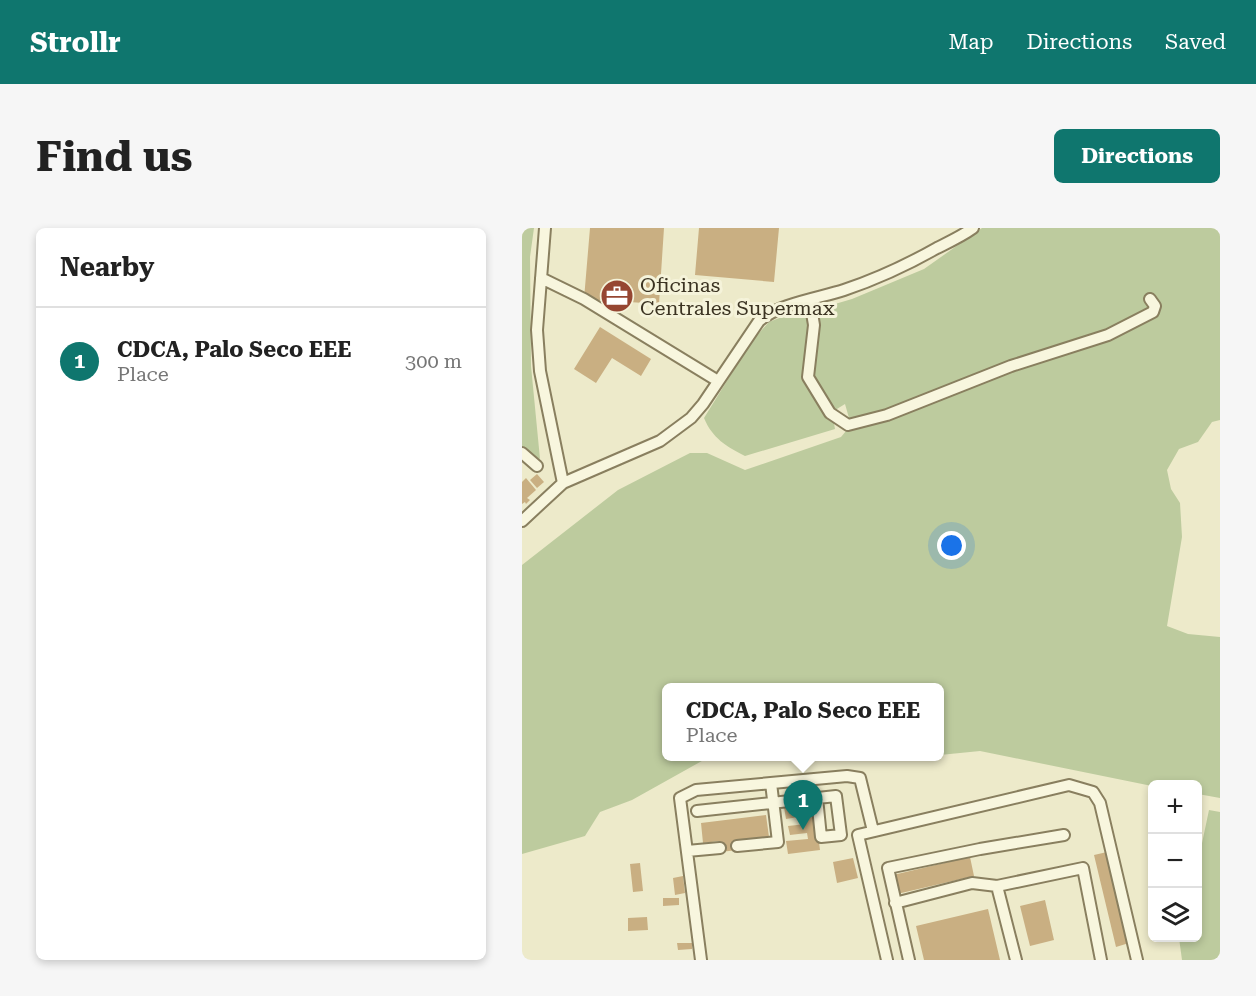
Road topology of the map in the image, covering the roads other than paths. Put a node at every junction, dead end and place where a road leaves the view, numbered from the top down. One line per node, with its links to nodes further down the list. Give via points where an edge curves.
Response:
1 (545, 228): 3 (street)
2 (973, 228): 5 (street, via 908,265)
3 (541, 278): 6 (street, via 584,299); 9 (street, via 537,330 540,371)
4 (1150, 299): 5 (street, via 1155,306 1153,312 1108,335 1011,366 887,415 848,425 830,413 808,377 814,325)
5 (810, 301): 6 (street, via 766,314)
6 (718, 381): 9 (street, via 691,418 677,430)
7 (524, 458): 8 (street)
8 (537, 466)
9 (563, 483): 10 (street)
10 (522, 521)
11 (771, 783): 13 (street); 15 (street, via 860,778); 19 (street, via 696,790 681,798)
12 (817, 798): 13 (street)
13 (774, 802): 14 (street); 17 (street, via 778,842)
14 (697, 810)
15 (873, 831): 23 (street, via 858,835); 27 (street, via 1069,784 1093,792 1100,802)
16 (1064, 835): 21 (street, via 888,868)
17 (737, 846)
18 (720, 848): 19 (street)
19 (687, 851): 22 (street)
20 (998, 886): 21 (street, via 972,883); 25 (street); 26 (street, via 1083,868)
21 (895, 903): 24 (street)
22 (701, 960)
23 (887, 960)
24 (909, 960)
25 (1016, 960)
26 (1101, 960)
27 (1137, 960)

